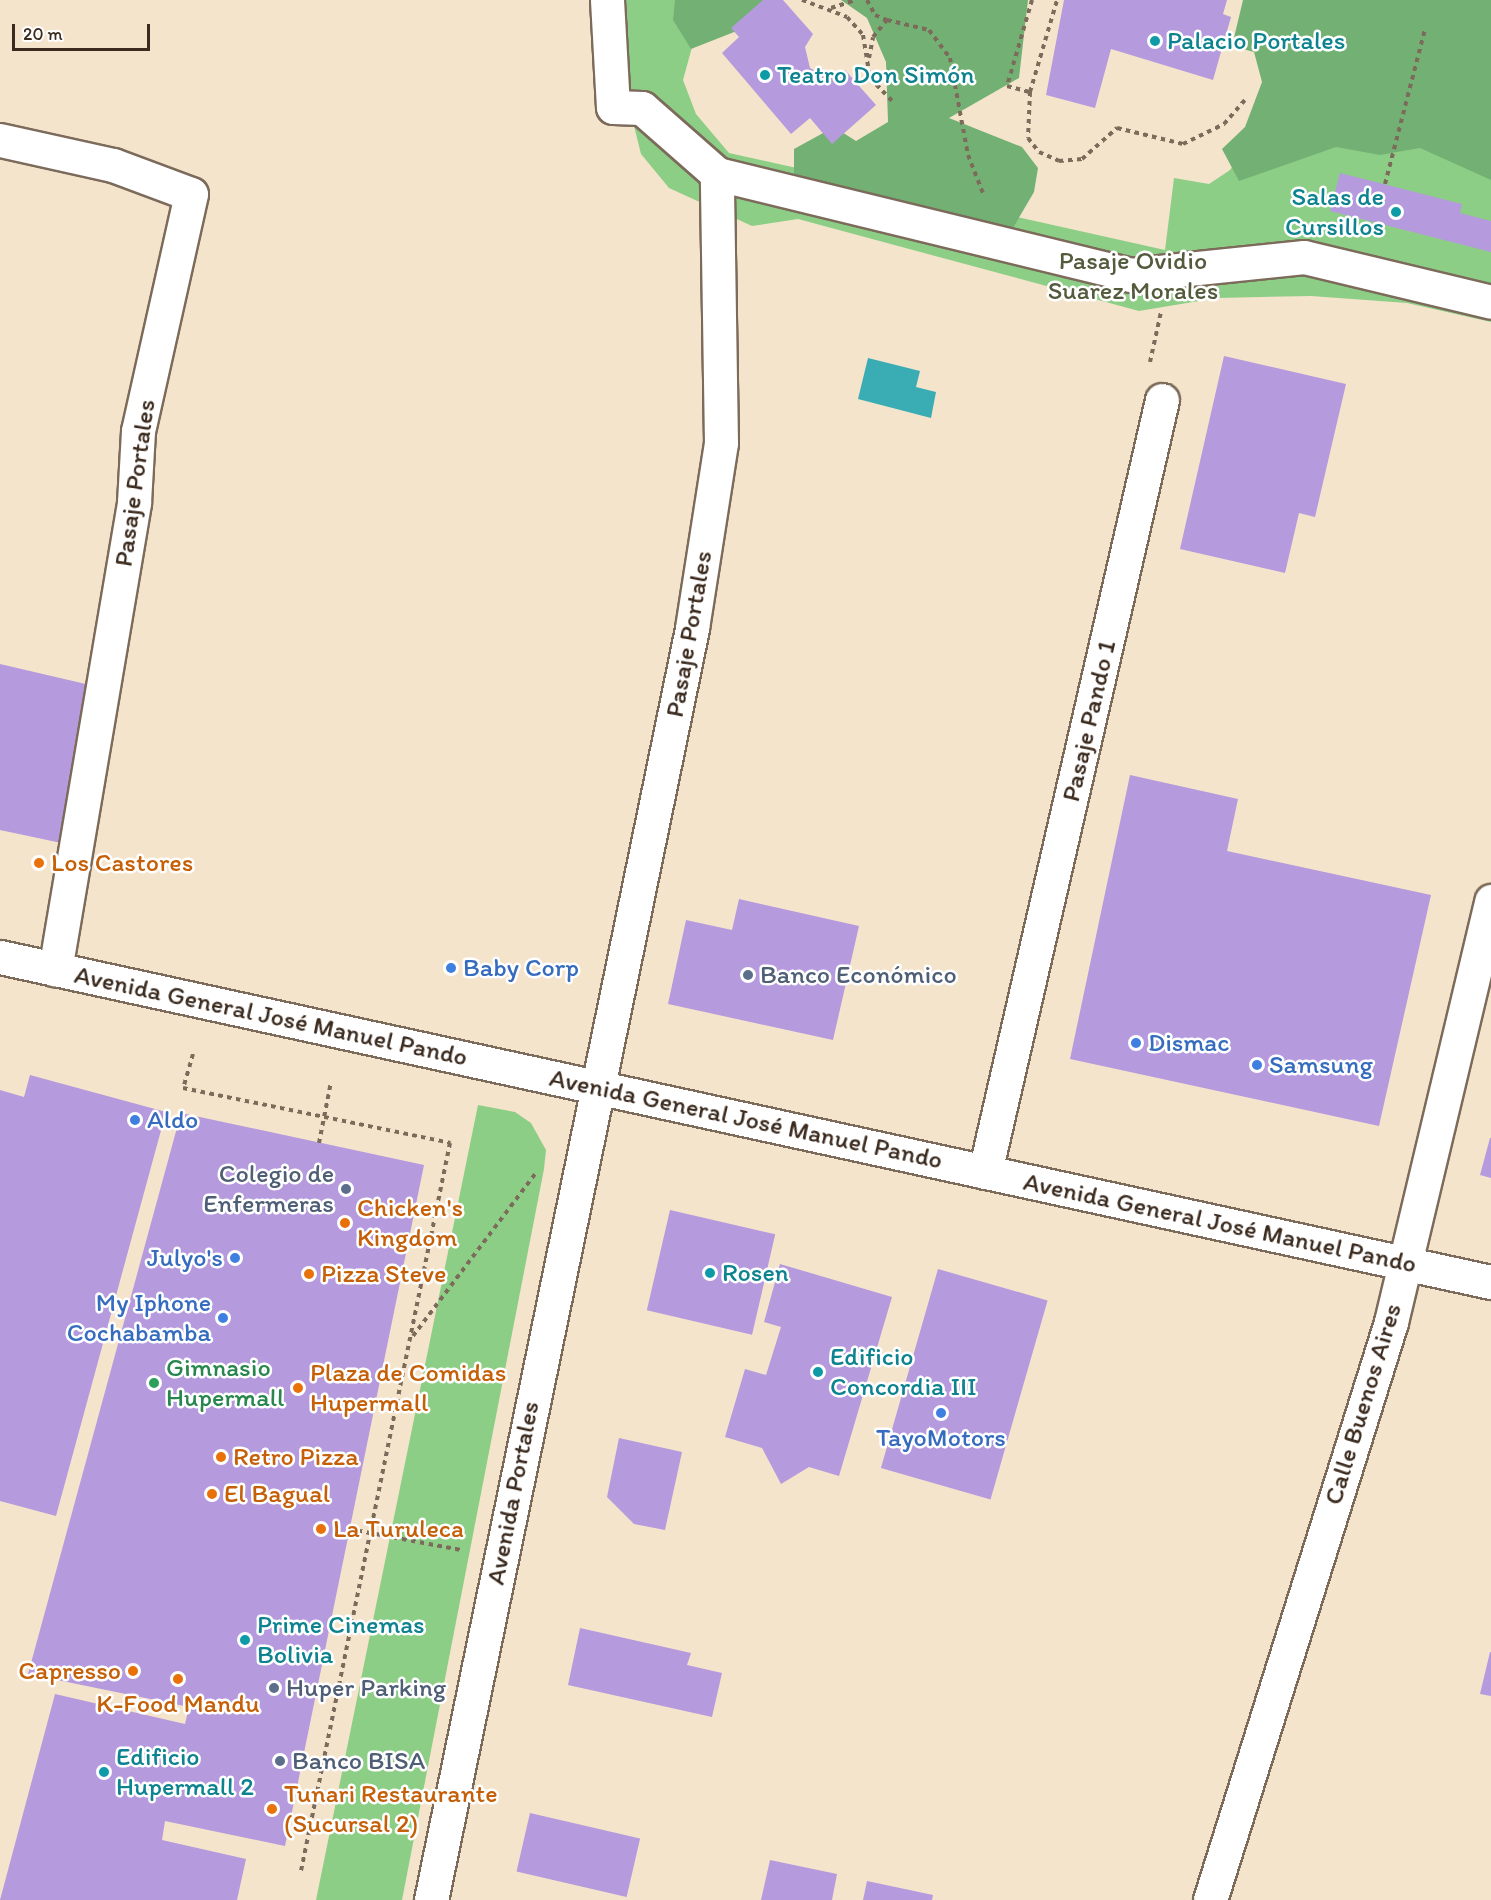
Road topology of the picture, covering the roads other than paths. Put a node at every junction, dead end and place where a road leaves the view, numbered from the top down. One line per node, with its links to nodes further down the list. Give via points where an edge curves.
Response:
1 (607, 0): 3 (street, via 613,107 642,108)
2 (0, 140): 8 (street, Pasaje Portales, via 113,165 191,194 138,430 134,503)
3 (717, 174): 4 (street, via 1130,275 1304,257); 9 (street, Pasaje Portales, via 721,443 692,628)
4 (1491, 302)
5 (1162, 400): 10 (street, Pasaje Pando 1)
6 (1491, 901): 11 (street, Calle Buenos Aires)
7 (0, 957): 8 (street, Avenida General José Manuel Pando)
8 (55, 969): 9 (street, Avenida General José Manuel Pando)
9 (596, 1086): 10 (street, Avenida General José Manuel Pando); 13 (street, Avenida Portales)
10 (986, 1172): 11 (street, Avenida General José Manuel Pando)
11 (1402, 1263): 12 (street, Avenida General José Manuel Pando); 14 (street, Calle Buenos Aires, via 1391,1322)
12 (1491, 1282)
13 (431, 1900)
14 (1210, 1900)

